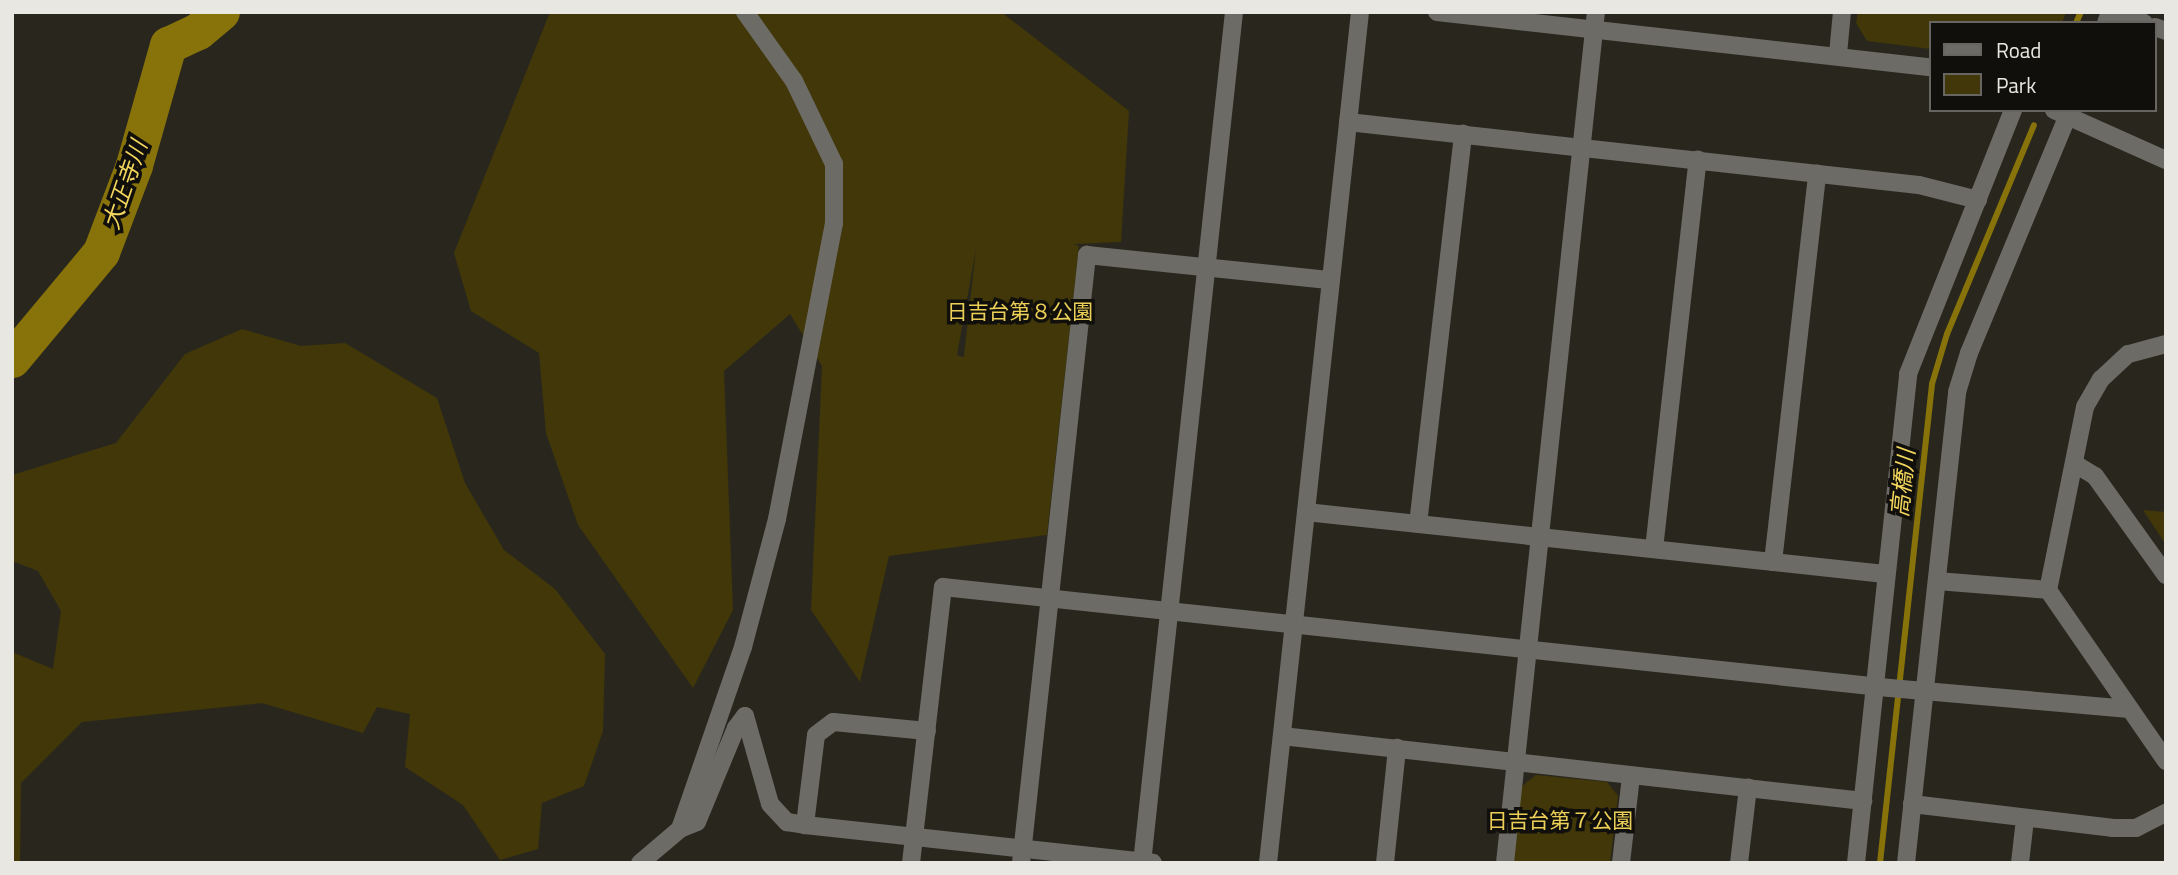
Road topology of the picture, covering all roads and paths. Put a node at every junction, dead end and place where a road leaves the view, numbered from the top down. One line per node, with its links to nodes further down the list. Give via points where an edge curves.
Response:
1 (746, 12): 52 (street, via 794,81 834,164 834,223 758,594)
2 (1234, 12): 20 (street)
3 (1360, 12): 13 (street)
4 (1437, 12): 7 (street)
5 (1842, 12): 9 (street)
6 (2117, 12): 8 (street)
7 (1595, 21): 9 (street); 15 (street)
8 (2139, 21)
9 (1838, 54): 10 (street)
10 (1930, 67)
11 (2013, 112): 19 (street)
12 (2064, 112): 17 (street); 31 (street, via 1957,392)
13 (1348, 122): 14 (street); 21 (street)
14 (1463, 134): 15 (street); 25 (street)
15 (1582, 146): 16 (street); 26 (street)
16 (1698, 159): 18 (street); 27 (street)
17 (2166, 160)
18 (1817, 173): 19 (street, via 1919,185); 28 (street)
19 (1978, 200): 29 (street, via 1909,374)
20 (1206, 269): 21 (street); 33 (street, via 1087,255); 34 (street)
21 (1331, 281): 24 (street)
22 (2166, 344): 23 (street, via 2128,354 2101,379 2085,407)
23 (2075, 464): 30 (street, via 2095,476); 32 (street)
24 (1306, 512): 25 (street); 35 (street)
25 (1418, 524): 26 (street)
26 (1540, 536): 27 (street); 36 (street)
27 (1654, 549): 28 (street)
28 (1773, 562): 29 (street)
29 (1885, 574): 37 (street)
30 (2166, 575)
31 (1937, 581): 32 (street); 38 (street)
32 (2048, 590): 39 (street)
33 (1050, 599): 34 (street); 40 (street, via 943,587); 54 (street)
34 (1169, 611): 35 (street); 55 (street)
35 (1294, 625): 36 (street); 41 (street)
36 (1528, 649): 37 (street); 44 (street)
37 (1891, 688): 38 (street); 47 (street)
38 (1926, 691): 39 (street); 48 (street)
39 (2129, 709): 43 (street)
40 (926, 731): 51 (street, via 833,722 816,735); 53 (street)
41 (1282, 736): 42 (street); 58 (street)
42 (1397, 748): 44 (street); 59 (street)
43 (2166, 761)
44 (1516, 762): 45 (street); 60 (street)
45 (1631, 776): 46 (street); 61 (street)
46 (1748, 788): 47 (street); 62 (street)
47 (1863, 801): 63 (street)
48 (1912, 804): 50 (street); 64 (street)
49 (2166, 813): 50 (street, via 2136,828)
50 (2025, 819): 65 (street)
51 (804, 825): 52 (street, via 787,822 770,804 745,716 697,822); 53 (street)
52 (680, 829): 56 (street)
53 (914, 837): 54 (street); 57 (street)
54 (1022, 856): 55 (street)
55 (1146, 862)
56 (640, 863)
57 (911, 863)
58 (1268, 863)
59 (1385, 863)
60 (1505, 863)
61 (1621, 863)
62 (1739, 863)
63 (1856, 863)
64 (1906, 863)
65 (2020, 863)

